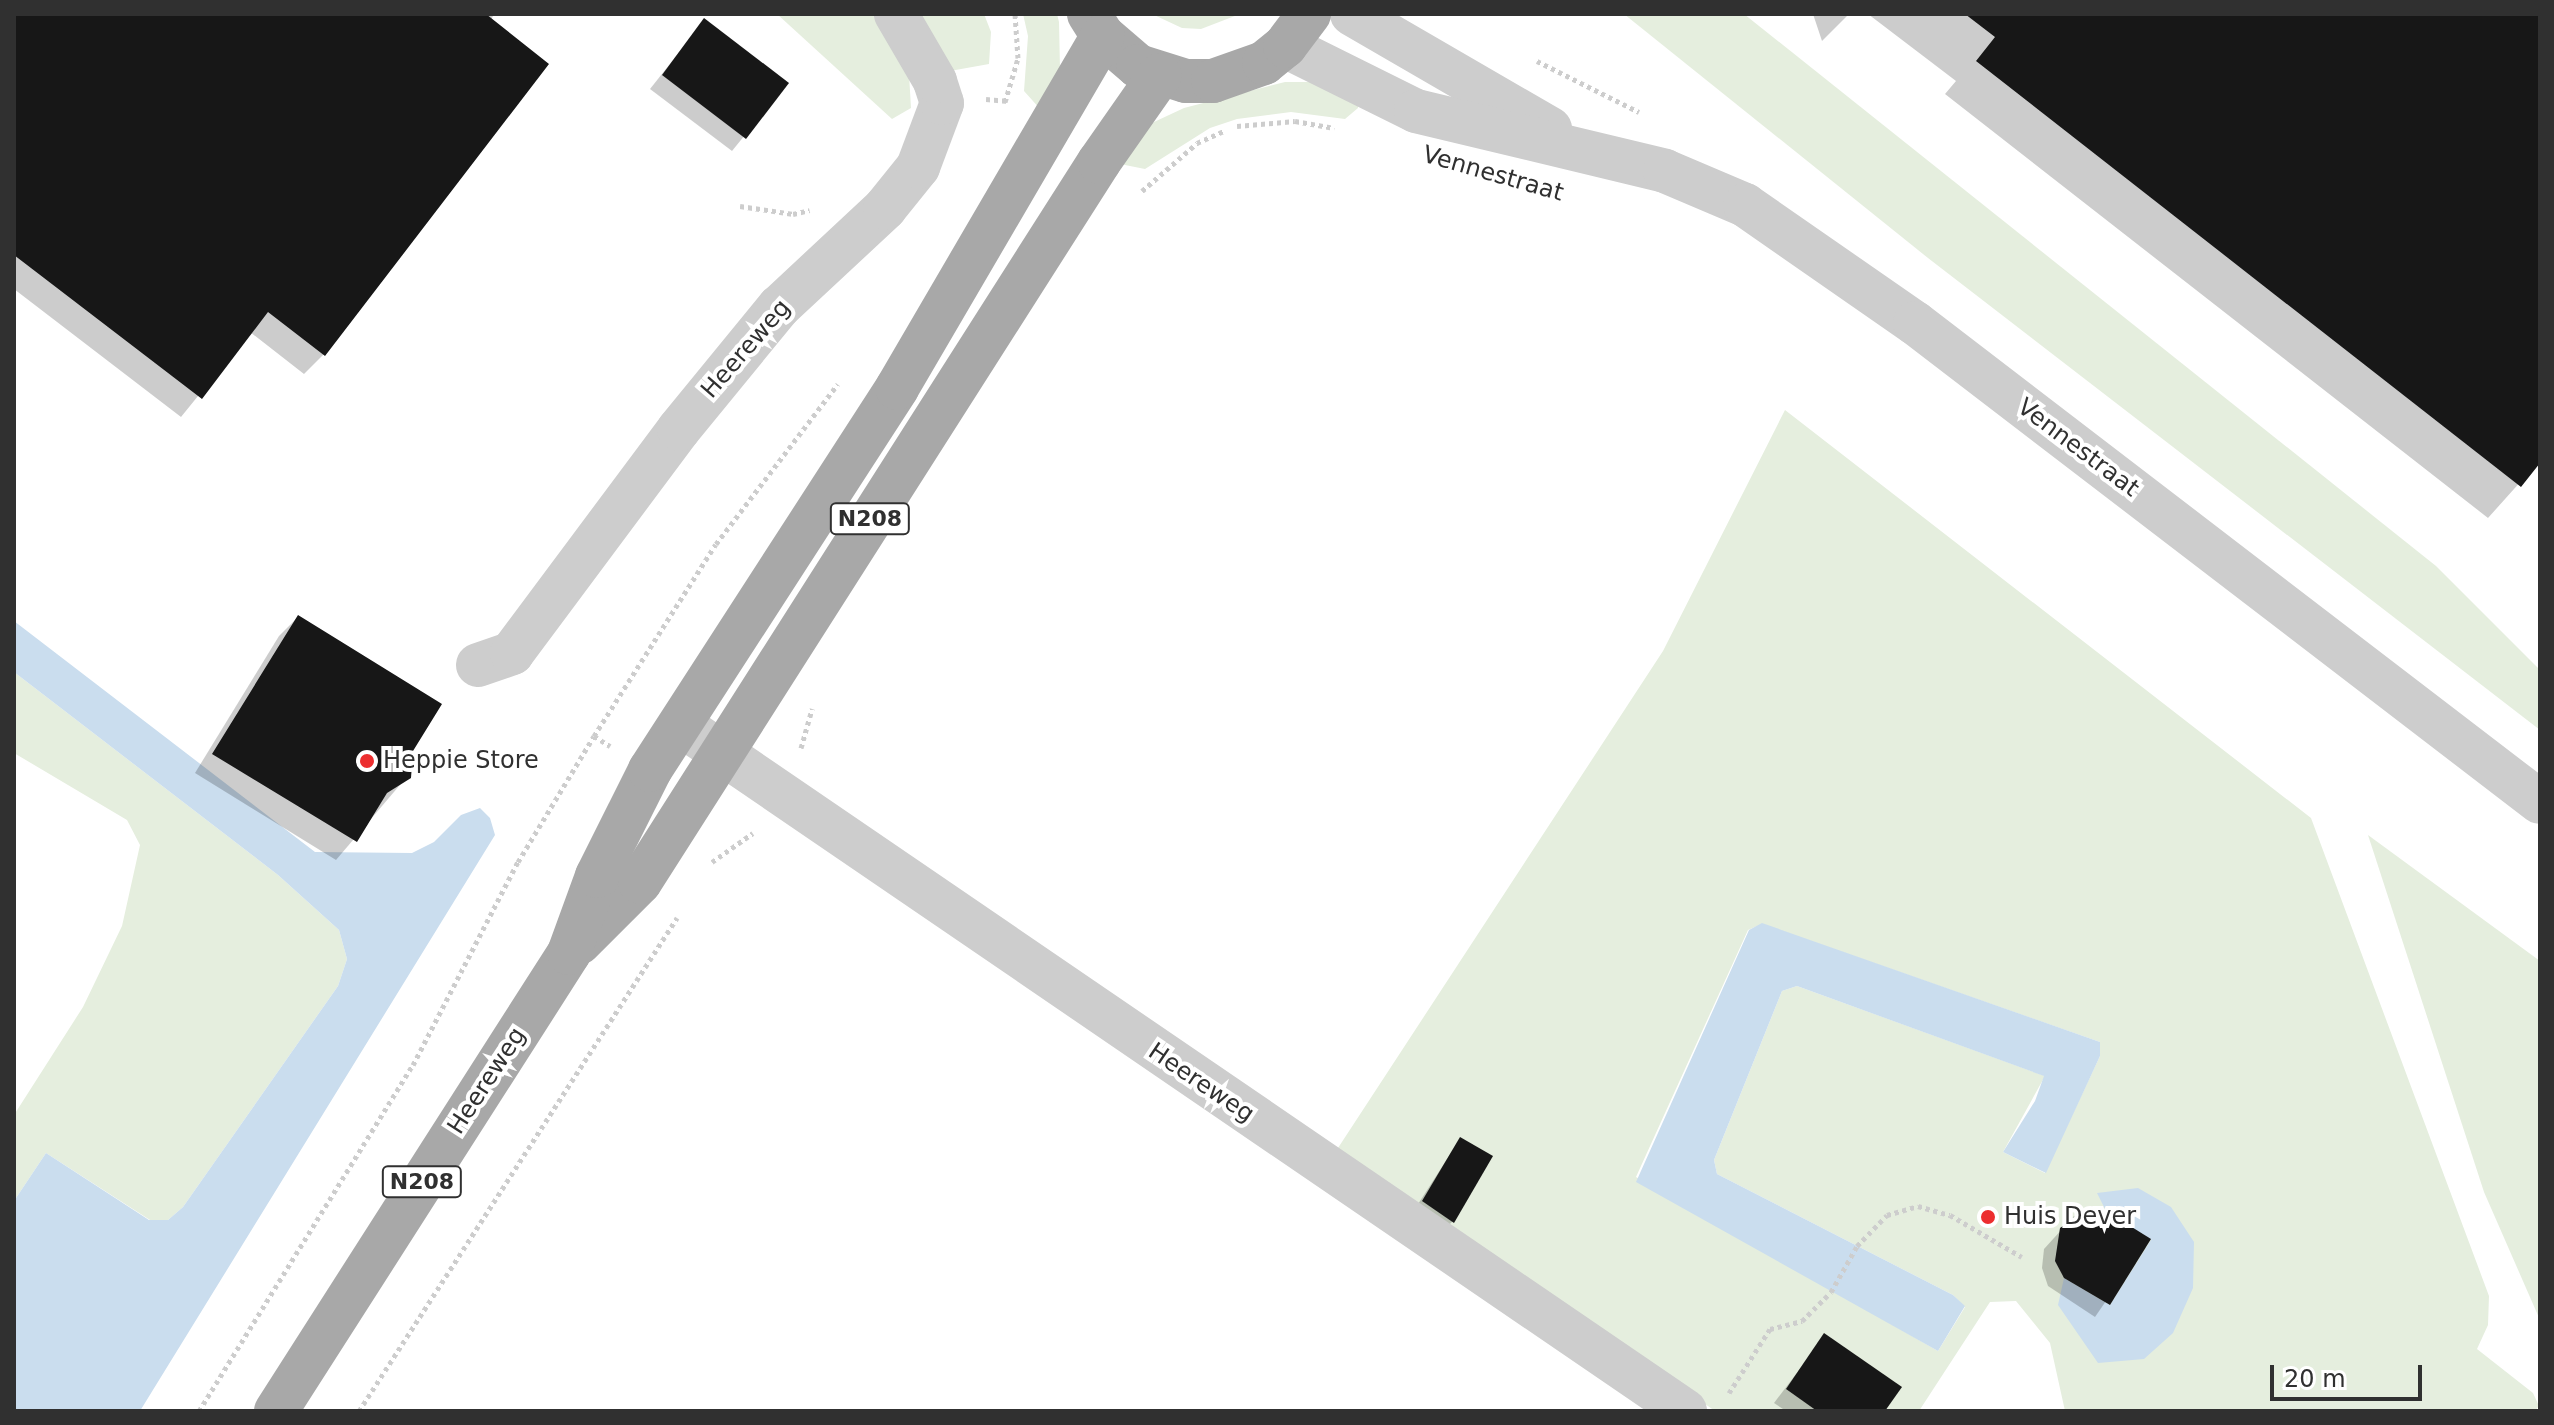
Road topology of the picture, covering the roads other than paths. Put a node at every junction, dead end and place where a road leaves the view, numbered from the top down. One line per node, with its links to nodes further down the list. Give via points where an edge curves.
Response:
1 (896, 14): 7 (street, Heereweg, via 942,103 918,167 885,208 779,307 679,429 512,653)
2 (1352, 14): 6 (street, Vennestraat)
3 (1096, 25): 5 (main road, N208, via 1138,66); 8 (main road, Heereweg / N208, via 897,388)
4 (1297, 30): 5 (main road, N208, via 1252,69 1213,81); 6 (street, Vennestraat, via 1416,111)
5 (1160, 75): 9 (main road, Heereweg / N208)
6 (1584, 150): 10 (street, Vennestraat, via 1665,171 1745,205 1811,249)
7 (478, 665)
8 (681, 725): 9 (street, Heereweg); 11 (main road, Heereweg / N208, via 650,770 597,876)
9 (723, 749): 11 (main road, Heereweg / N208, via 640,882); 12 (street, Heereweg, via 785,800)
10 (2540, 802)
11 (569, 953): 13 (main road, Heereweg / N208)
12 (1705, 1405)
13 (276, 1411)

